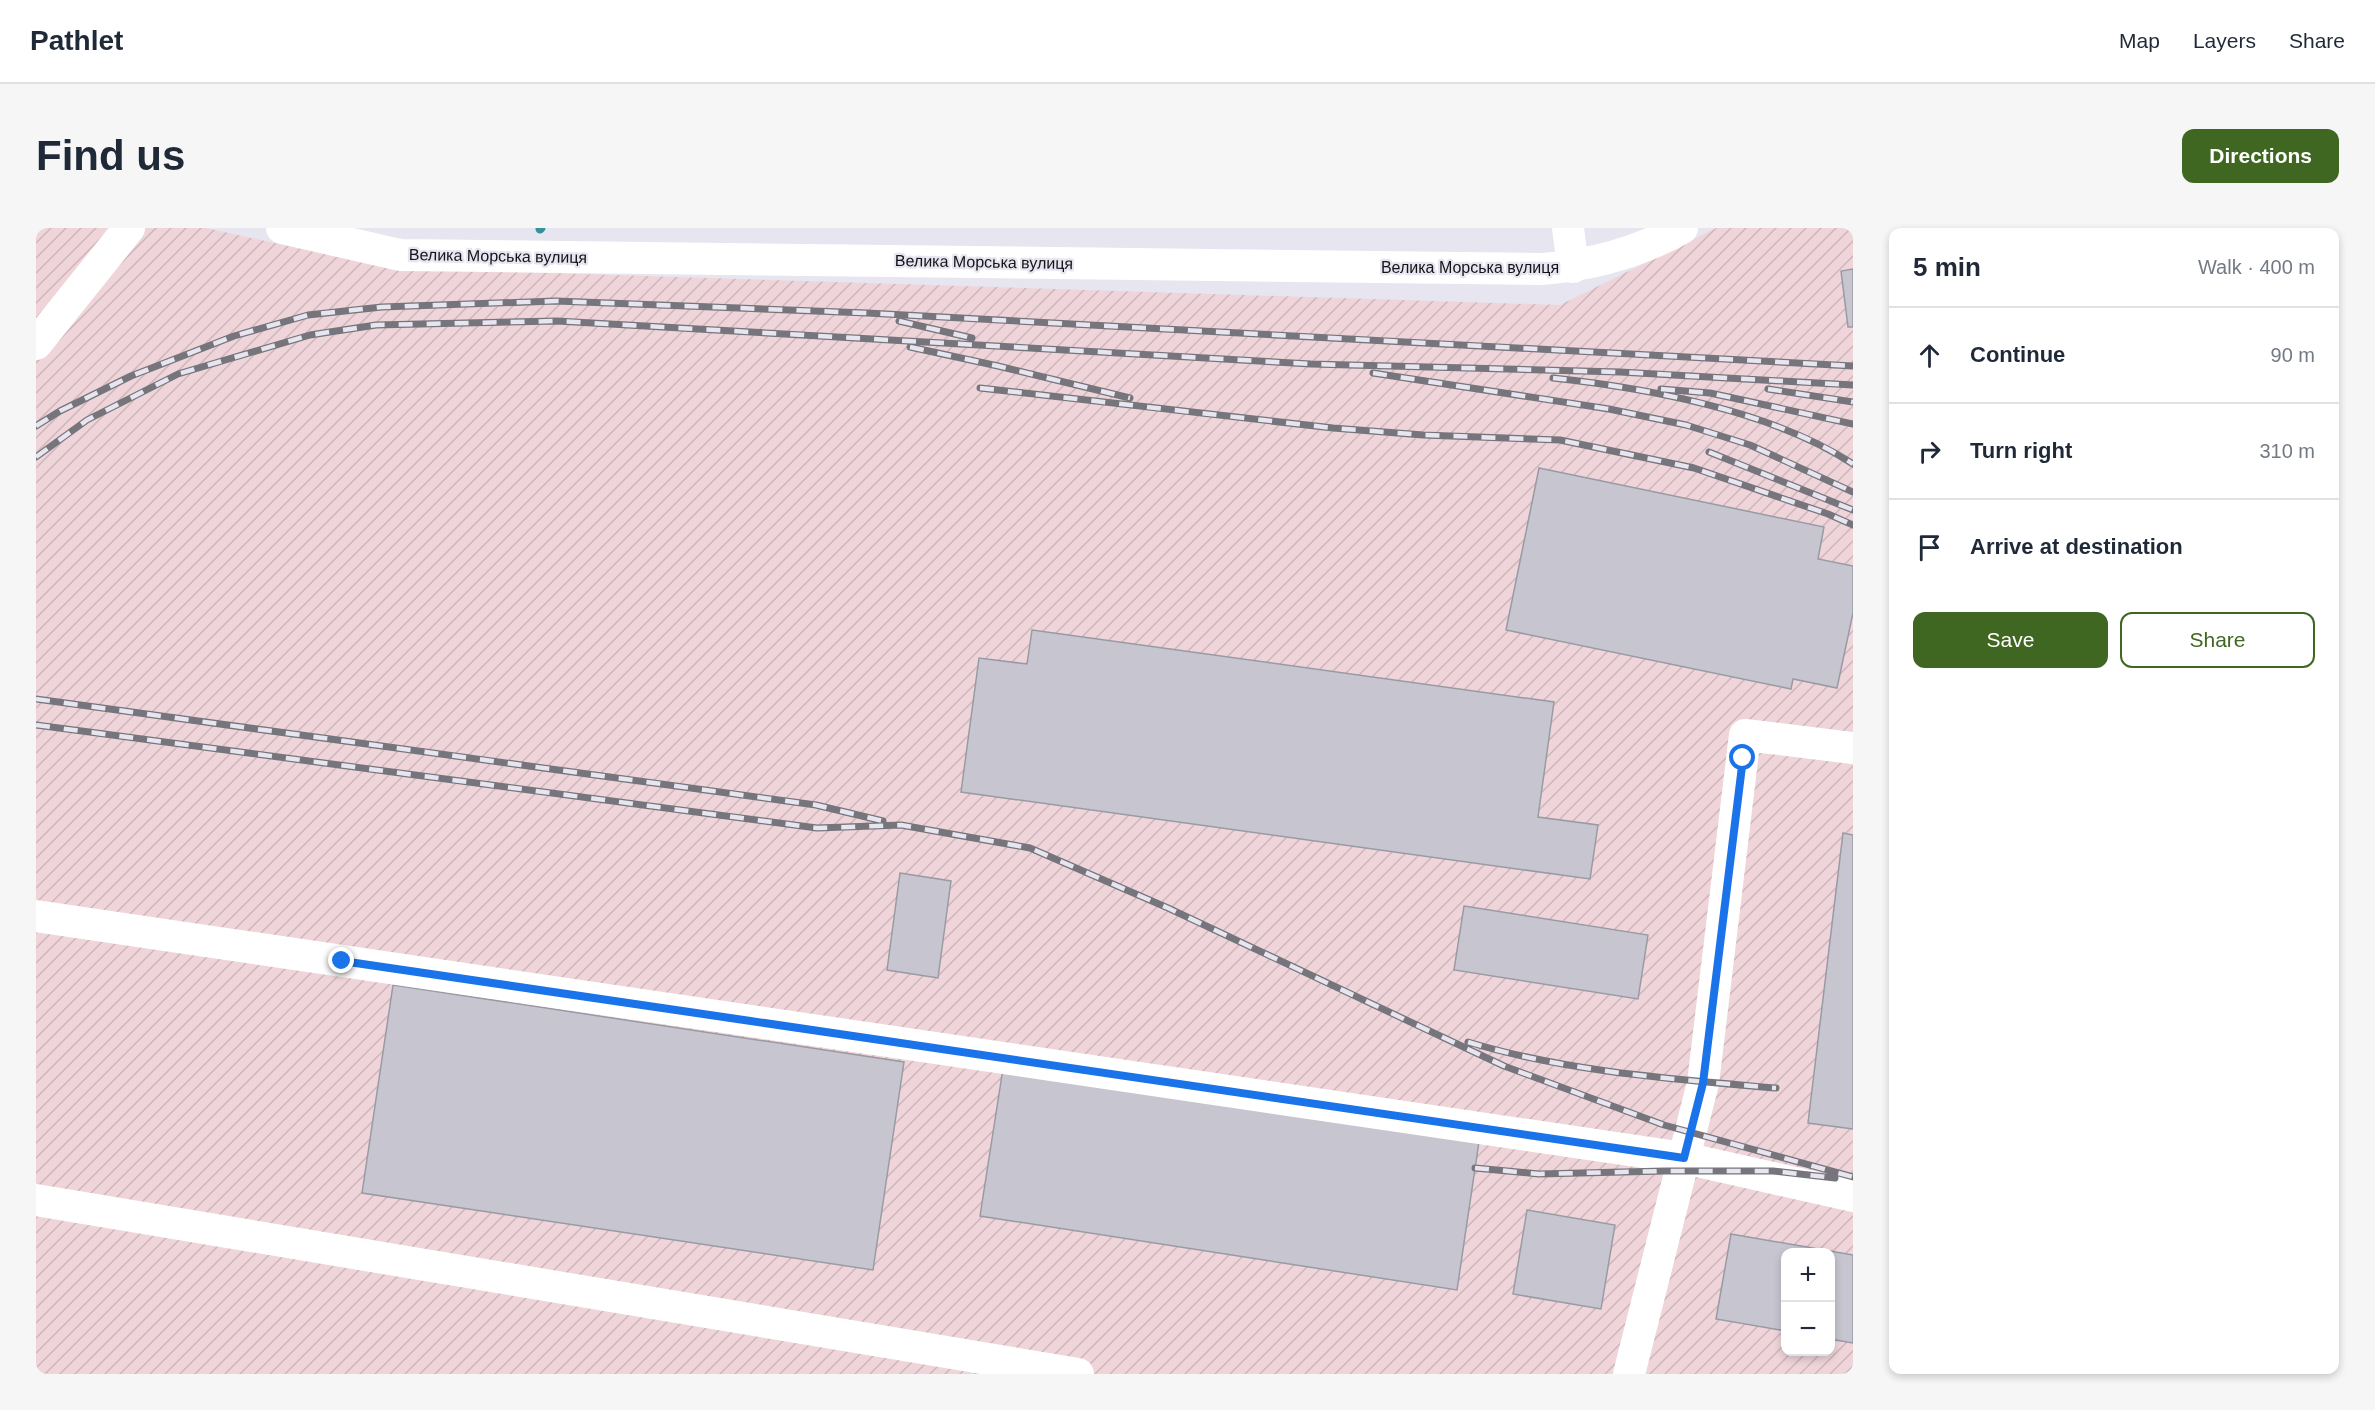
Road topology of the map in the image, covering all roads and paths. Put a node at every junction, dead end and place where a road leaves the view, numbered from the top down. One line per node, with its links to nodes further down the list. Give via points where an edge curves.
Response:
1 (129, 228): 6 (street)
2 (282, 228): 5 (street, Велика Морська вулиця, via 400,255)
3 (1568, 228): 5 (street)
4 (1682, 228): 5 (street, Велика Морська вулиця, via 1619,256)
5 (1573, 267)
6 (36, 344)
7 (1853, 748): 9 (street, via 1745,735 1703,1083)
8 (36, 916): 9 (street)
9 (1684, 1158): 10 (street); 13 (street)
10 (1853, 1196)
11 (36, 1200): 12 (street)
12 (1078, 1374)
13 (1629, 1374)

